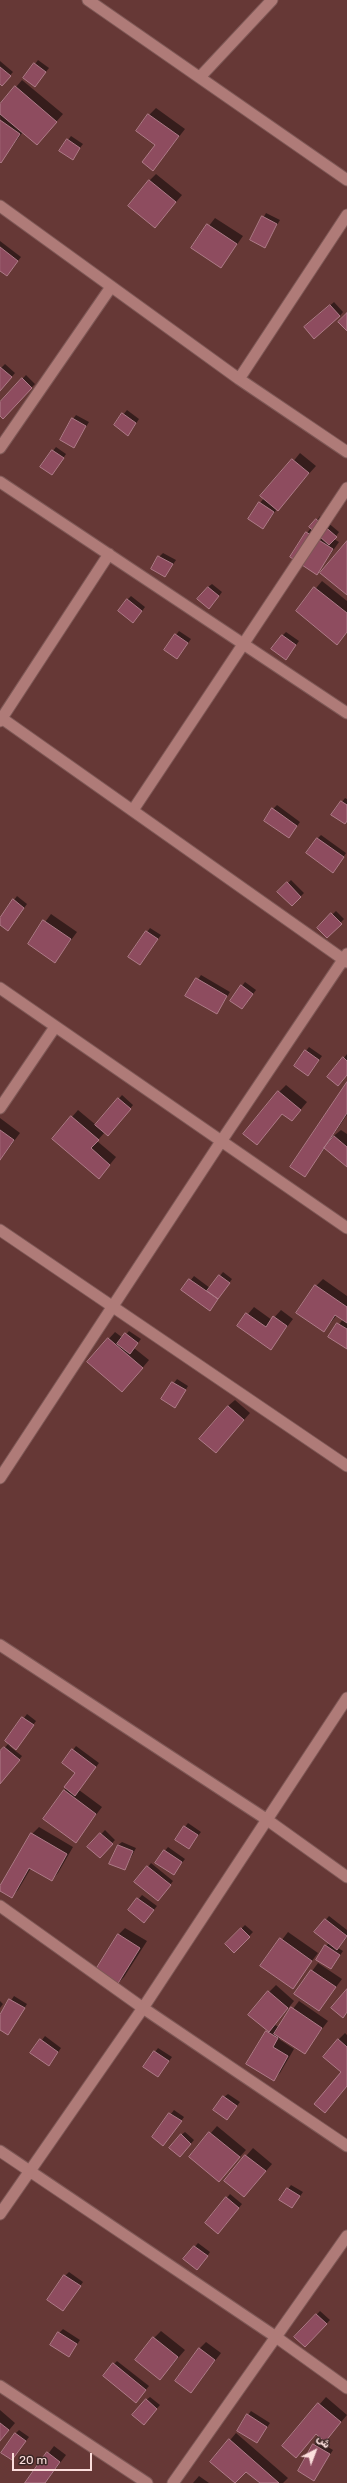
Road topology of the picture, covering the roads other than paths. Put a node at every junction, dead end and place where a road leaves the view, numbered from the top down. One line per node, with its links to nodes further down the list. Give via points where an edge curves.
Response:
1 (88, 0): 3 (street)
2 (272, 0): 3 (street)
3 (200, 78): 4 (street)
4 (347, 180)
5 (0, 206): 7 (street)
6 (347, 215): 8 (street)
7 (111, 287): 8 (street); 9 (street)
8 (239, 378): 10 (street)
9 (0, 448)
10 (347, 452)
11 (0, 482): 13 (street)
12 (347, 488): 14 (street)
13 (109, 554): 14 (street); 16 (street)
14 (243, 644): 15 (street); 17 (street)
15 (347, 713)
16 (1, 719): 17 (street)
17 (133, 810): 18 (street)
18 (346, 958): 22 (street)
19 (0, 988): 20 (street)
20 (55, 1027): 21 (street); 22 (street)
21 (0, 1108)
22 (222, 1140): 23 (street); 25 (street)
23 (347, 1228)
24 (0, 1230): 25 (street)
25 (114, 1306): 26 (street); 27 (street)
26 (347, 1466)
27 (0, 1478)
28 (0, 1645): 30 (street)
29 (347, 1698): 30 (street)
30 (266, 1819): 31 (street); 33 (street)
31 (347, 1877)
32 (0, 1906): 33 (street)
33 (143, 2008): 34 (street); 36 (street)
34 (347, 2146)
35 (0, 2151): 36 (street)
36 (29, 2170): 37 (street); 39 (street)
37 (0, 2214)
38 (347, 2236): 39 (street)
39 (276, 2337): 41 (street); 43 (street)
40 (0, 2386): 42 (street)
41 (347, 2388)
42 (147, 2483)
43 (173, 2483)

